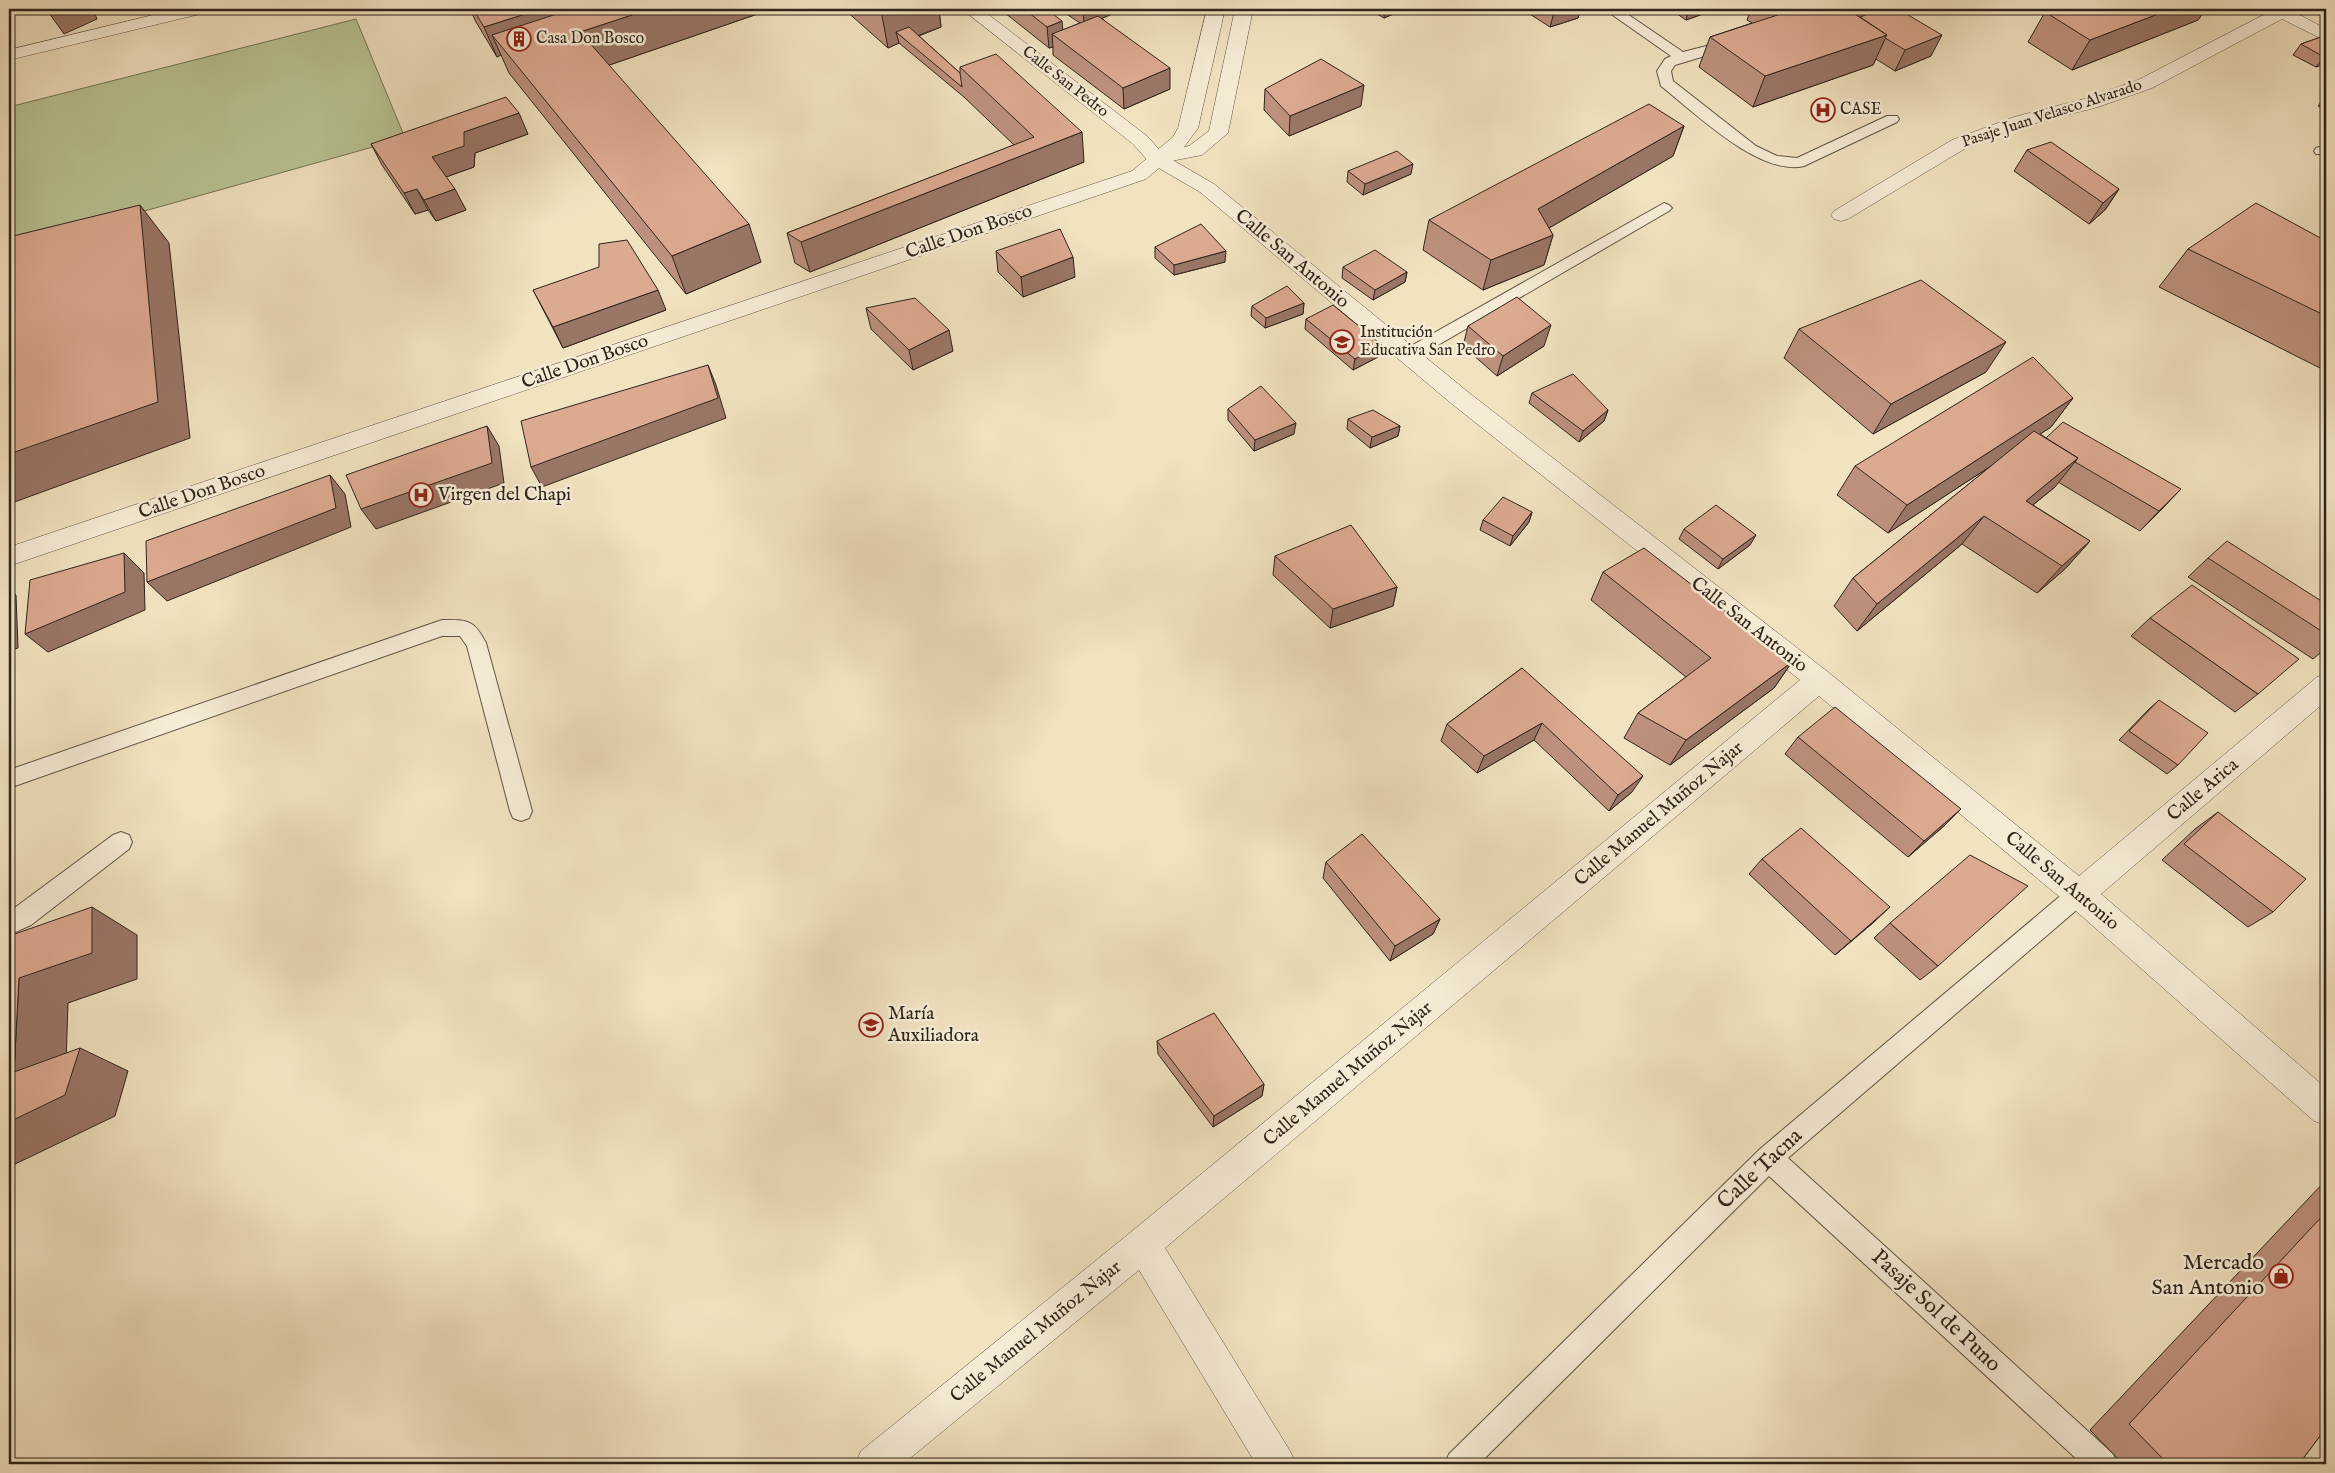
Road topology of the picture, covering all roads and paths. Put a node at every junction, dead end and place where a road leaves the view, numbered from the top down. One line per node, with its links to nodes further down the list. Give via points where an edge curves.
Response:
1 (198, 9): 9 (street)
2 (970, 9): 12 (street, Calle San Pedro, via 1140,140)
3 (1216, 9): 12 (street, Calle Don Bosco, via 1188,128 1181,140)
4 (1244, 9): 12 (street, via 1218,133 1194,151)
5 (1611, 9): 10 (lane)
6 (2288, 11): 7 (street); 14 (street, Pasaje Juan Velasco Alvarado, via 2145,84 2091,103 2021,121 1959,144)
7 (2326, 36)
8 (1726, 45): 10 (lane)
9 (9, 55)
10 (1681, 57): 11 (lane, via 1670,62 1664,71 1666,83 1751,149 1774,160 1799,163)
11 (1892, 118)
12 (1157, 159): 15 (street, Calle San Antonio, via 1207,188); 16 (street, Calle Don Bosco, via 1139,175)
13 (1664, 208): 15 (lane)
14 (1841, 215)
15 (1408, 355): 17 (street, Calle San Antonio)
16 (9, 557)
17 (1819, 680): 22 (street, Calle San Antonio); 26 (street, Calle Manuel Muñoz Najar)
18 (2326, 685): 22 (street, Calle Arica)
19 (9, 779): 20 (lane, via 442,628 465,628 476,643)
20 (521, 811)
21 (121, 842): 23 (lane, via 23,917)
22 (2079, 894): 24 (street, Calle San Antonio); 25 (lane, Calle Tacna)
23 (9, 924)
24 (2326, 1109)
25 (1769, 1158): 29 (lane, Calle Tacna); 30 (lane, Pasaje Sol de Puno)
26 (1143, 1244): 27 (street, Calle Manuel Muñoz Najar); 28 (street)
27 (874, 1464)
28 (1277, 1464)
29 (1460, 1464)
30 (2102, 1464)

